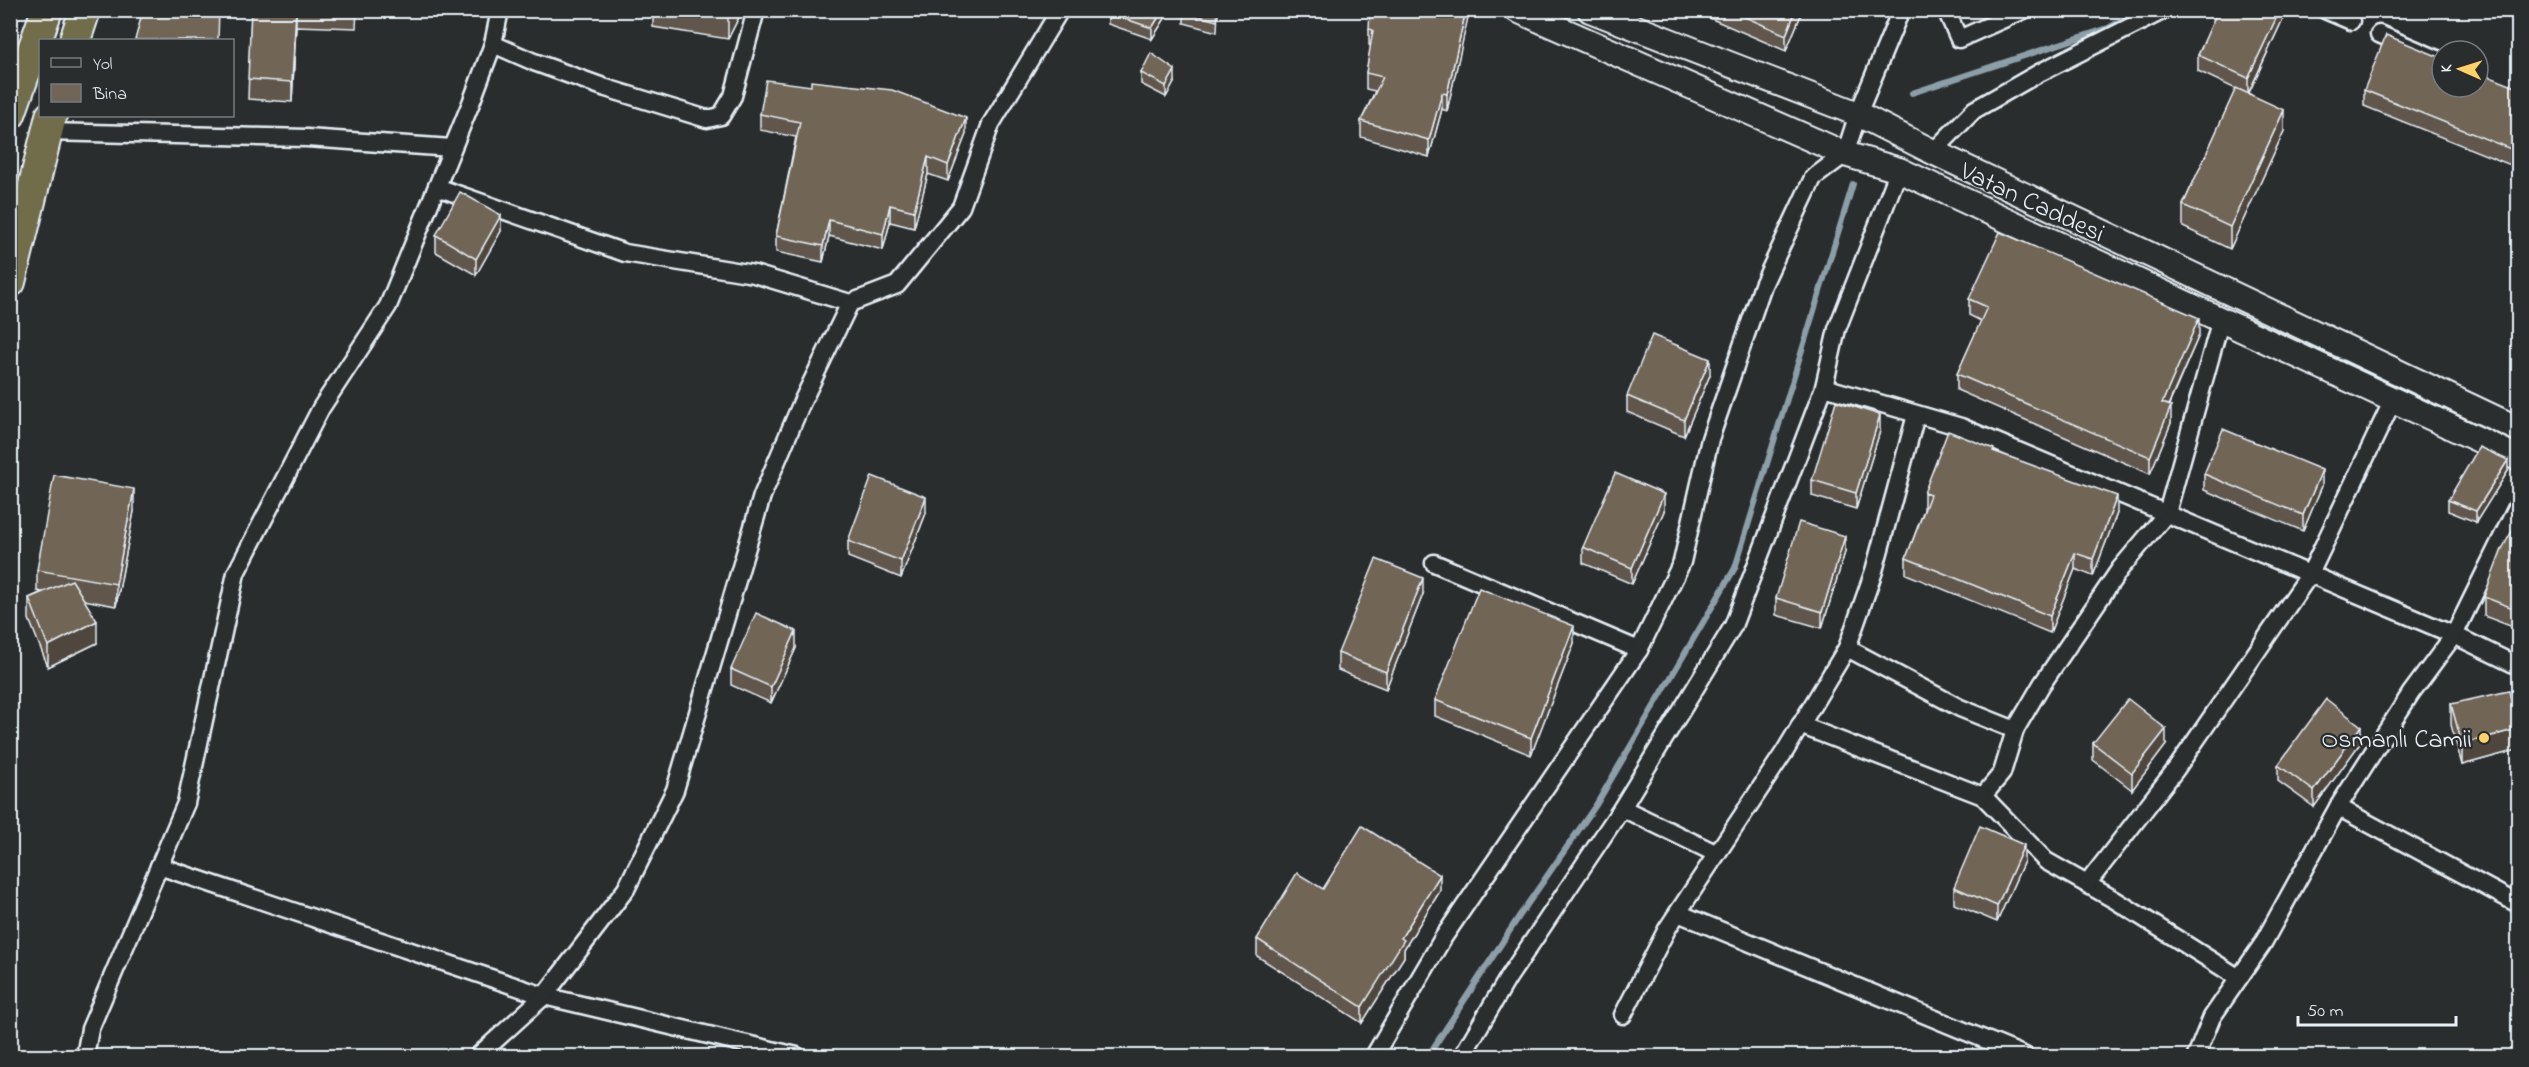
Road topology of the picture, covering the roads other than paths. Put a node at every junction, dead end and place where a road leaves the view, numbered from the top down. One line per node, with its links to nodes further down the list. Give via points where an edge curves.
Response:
1 (47, 10): 18 (highway)
2 (85, 10): 15 (highway)
3 (500, 10): 16 (street)
4 (756, 10): 16 (street, via 733,96 721,116 707,119 606,88)
5 (1060, 10): 27 (street, via 991,124 961,207 897,285)
6 (1517, 10): 23 (main road, Vatan Caddesi)
7 (1590, 10): 19 (main road, Vatan Caddesi)
8 (1901, 10): 19 (street)
9 (1946, 10): 10 (street, via 1959,39)
10 (2024, 10)
11 (2164, 10): 22 (street, via 1974,110)
12 (2325, 10): 13 (street)
13 (2351, 21)
14 (2379, 33): 17 (street)
15 (75, 39)
16 (493, 44): 21 (street)
17 (2430, 56)
18 (10, 114)
19 (1858, 114): 22 (main road, Vatan Caddesi); 23 (street)
20 (48, 124): 21 (street); 26 (highway)
21 (452, 148): 25 (street)
22 (1933, 153): 32 (main road, Vatan Caddesi)
23 (1845, 154): 24 (main road, Vatan Caddesi); 40 (street, via 1813,178 1763,285 1710,439 1682,562)
24 (1899, 170): 28 (main road, Vatan Caddesi); 29 (street, via 1837,329)
25 (437, 187): 27 (street, via 625,253 754,274); 48 (street, via 388,306 321,408 236,573 186,802)
26 (10, 282)
27 (850, 303): 53 (street, via 762,496 675,790 626,889)
28 (2221, 319): 30 (main road, Vatan Caddesi); 35 (street)
29 (1824, 387): 31 (street); 46 (street, via 1733,626)
30 (2394, 400): 33 (main road, Vatan Caddesi); 37 (street)
31 (1917, 415): 35 (street, via 1961,427); 39 (street, via 1874,571)
32 (2518, 429)
33 (2518, 458)
34 (2518, 505): 38 (street)
35 (2167, 513): 37 (street); 43 (street, via 2120,569)
36 (1434, 563): 40 (street)
37 (2310, 574): 38 (street); 49 (street, via 2176,769)
38 (2454, 635): 41 (street); 45 (street, via 2411,693)
39 (1847, 648): 42 (street); 43 (street, via 1960,708)
40 (1639, 650): 58 (street, via 1443,938)
41 (2518, 666)
42 (1800, 725): 44 (street); 47 (street)
43 (2015, 730): 44 (street, via 2002,773)
44 (1983, 796): 49 (street, via 2046,861)
45 (2338, 807): 50 (street); 52 (street, via 2262,945)
46 (1622, 808): 47 (street); 59 (street, via 1508,978)
47 (1717, 854): 51 (street)
48 (159, 866): 53 (street); 55 (street, via 90,1029)
49 (2087, 884): 52 (street)
50 (2518, 904)
51 (1678, 913): 54 (street); 60 (street)
52 (2239, 978): 61 (street, via 2212,1017)
53 (544, 996): 56 (street); 57 (street)
54 (1623, 1015)
55 (85, 1056)
56 (478, 1056)
57 (797, 1056)
58 (1374, 1056)
59 (1462, 1056)
60 (2025, 1056)
61 (2196, 1056)

